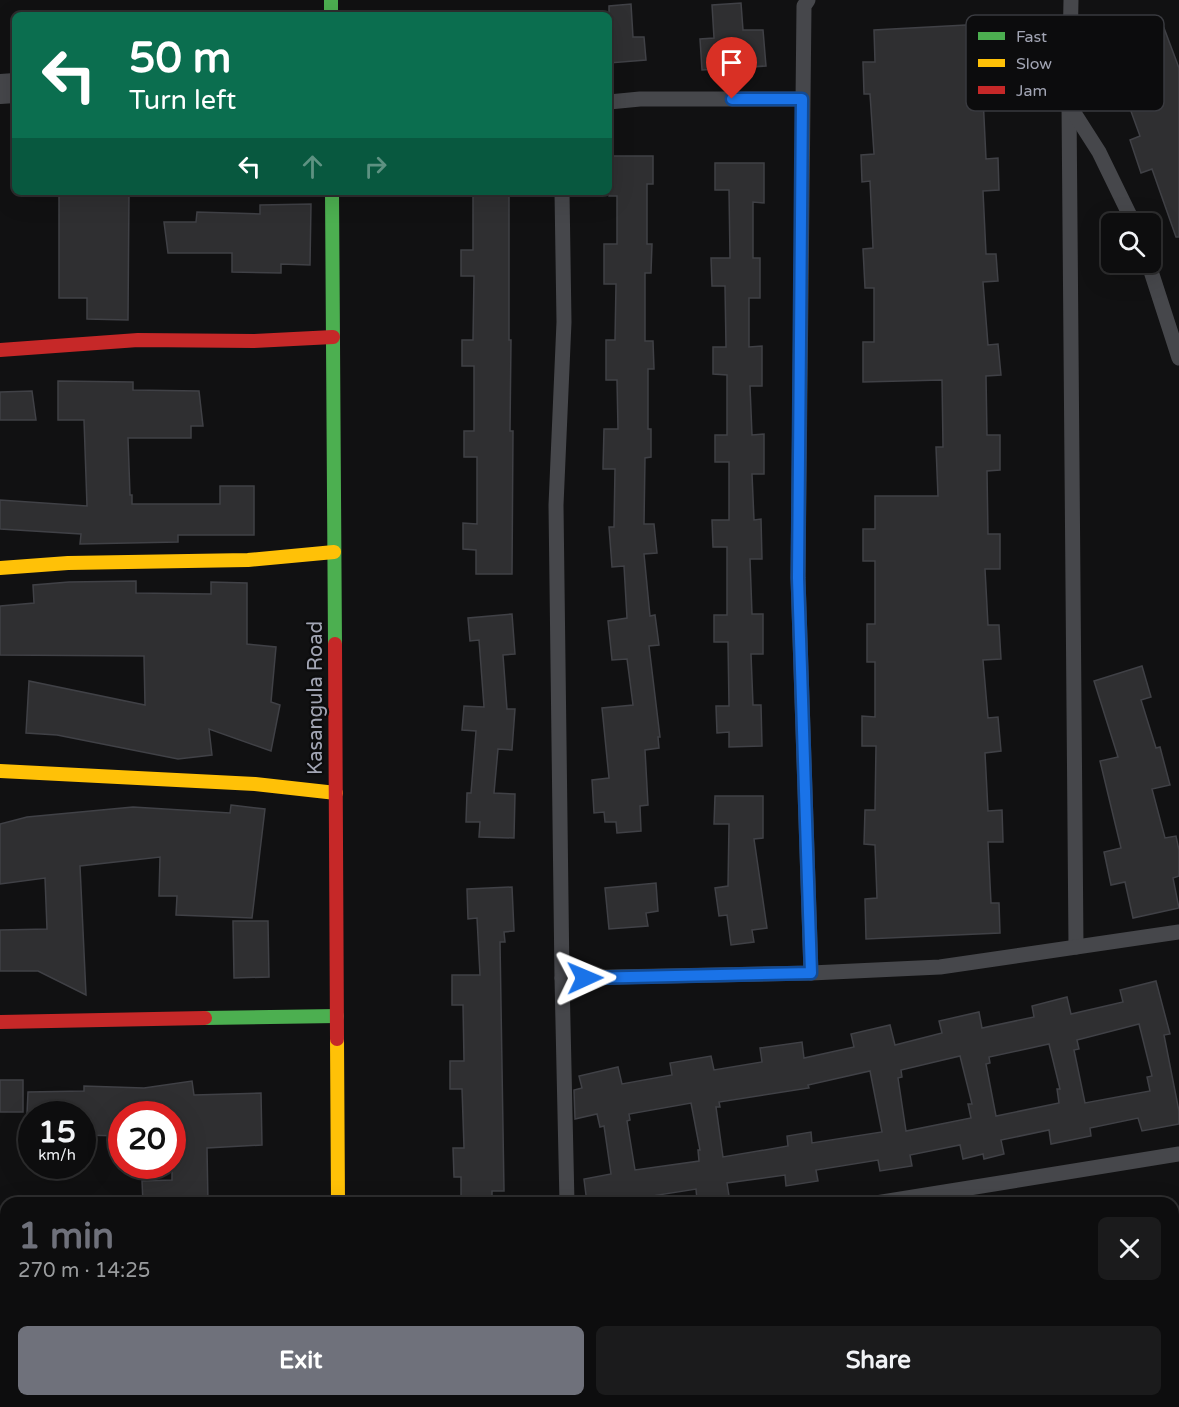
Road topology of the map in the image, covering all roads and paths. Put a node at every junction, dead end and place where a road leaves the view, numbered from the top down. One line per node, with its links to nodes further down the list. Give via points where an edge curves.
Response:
1 (808, 0): 4 (lane, via 804,6)
2 (1071, 0): 3 (lane)
3 (1071, 15)
4 (802, 99): 5 (lane); 21 (lane, via 798,578)
5 (612, 102)
6 (1069, 111): 20 (lane)
7 (1073, 111): 10 (lane, via 1099,152)
8 (332, 195): 12 (street, Kasangula Road)
9 (562, 195): 22 (lane, via 564,322 556,516)
10 (1129, 213)
11 (1152, 273): 14 (lane)
12 (333, 337): 13 (street, via 138,340); 15 (street, Kasangula Road)
13 (0, 350)
14 (1179, 358)
15 (334, 552): 16 (street, via 248,560); 18 (street, Kasangula Road)
16 (0, 568)
17 (0, 771): 18 (street, via 255,784)
18 (336, 793): 23 (street, Kasangula Road)
19 (1179, 932): 20 (lane)
20 (1076, 947): 21 (lane, via 940,967)
21 (811, 973): 22 (lane)
22 (562, 978): 27 (lane)
23 (337, 1016): 24 (street); 26 (street, Kasangula Road)
24 (0, 1022)
25 (1179, 1154): 28 (lane)
26 (338, 1197)
27 (567, 1197)
28 (913, 1197)

